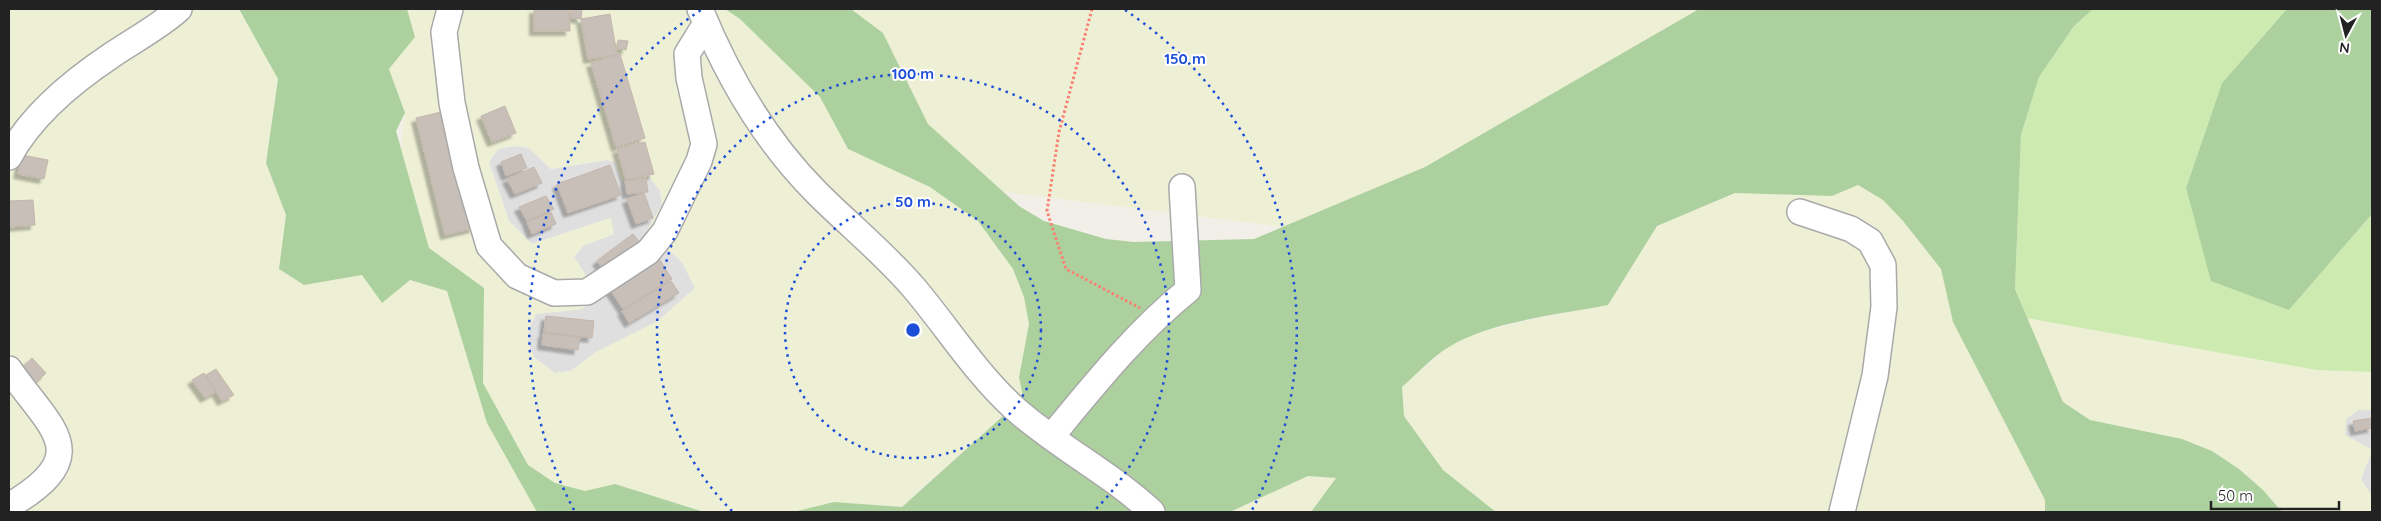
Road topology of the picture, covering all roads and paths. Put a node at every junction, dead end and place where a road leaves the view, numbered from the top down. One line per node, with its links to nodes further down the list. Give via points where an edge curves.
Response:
1 (178, 9): 5 (street, via 74,83 40,115 16,143)
2 (450, 9): 4 (street, via 444,32 452,103 466,168 490,246 517,276 554,294 587,292 648,252 665,231 704,144 687,54)
3 (1092, 9): 8 (path, via 1059,132 1047,211 1066,269)
4 (703, 16): 10 (street, via 745,98 773,143 816,193 869,240 914,288 959,347 1013,407)
5 (9, 157)
6 (1182, 187): 8 (street, via 1188,290)
7 (1800, 212): 13 (street, via 1851,229 1870,241 1883,265 1884,307 1875,376)
8 (1156, 317): 10 (street, via 1105,371)
9 (9, 369): 11 (street, via 51,424 59,441 59,458 51,474 31,493)
10 (1051, 437): 12 (street, via 1130,492)
11 (9, 506)
12 (1152, 512)
13 (1842, 512)

